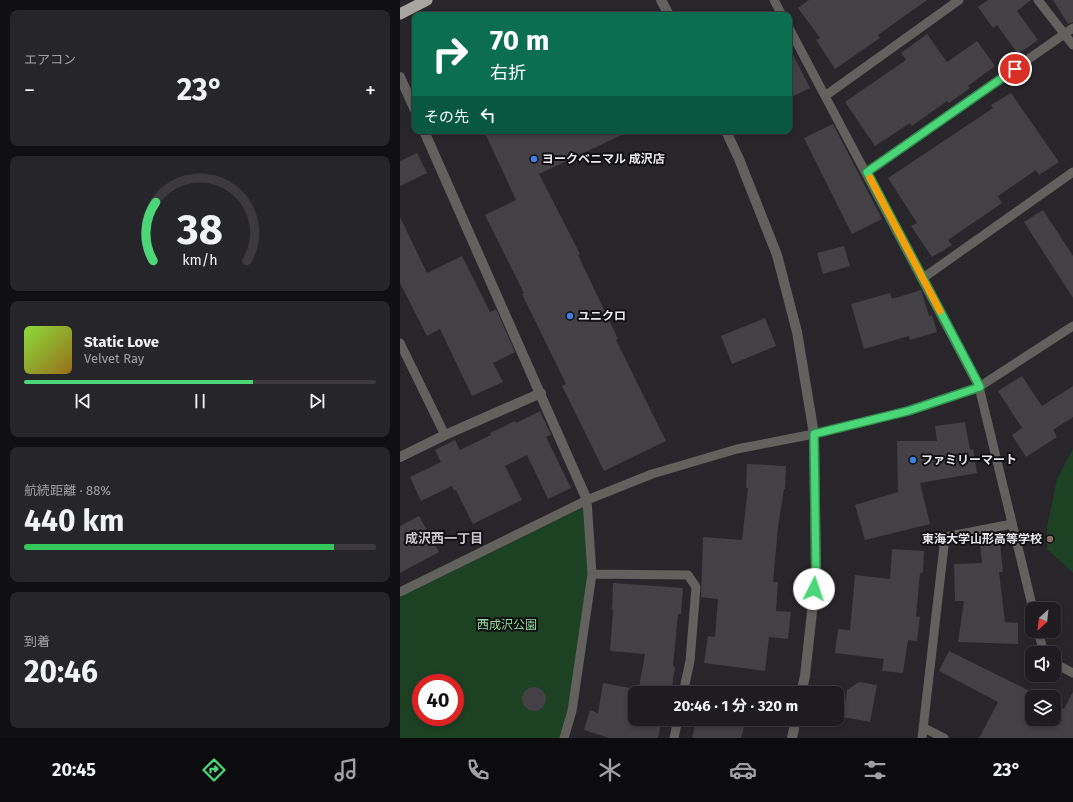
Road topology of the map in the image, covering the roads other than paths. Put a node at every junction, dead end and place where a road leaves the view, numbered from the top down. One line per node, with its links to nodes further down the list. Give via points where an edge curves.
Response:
1 (427, 0): 8 (highway)
2 (661, 0): 6 (street)
3 (775, 0): 7 (lane)
4 (960, 0): 14 (lane)
5 (1038, 0): 11 (lane)
6 (667, 12)
7 (781, 12)
8 (400, 14)
9 (1073, 28): 11 (lane)
10 (792, 34): 14 (lane)
11 (1065, 34): 12 (lane); 18 (lane)
12 (1073, 46)
13 (400, 77): 15 (street)
14 (825, 96): 18 (lane)
15 (412, 103)
16 (425, 134): 24 (street)
17 (728, 134): 25 (street, via 740,159 777,255 797,332)
18 (867, 172): 20 (lane)
19 (1073, 172): 20 (lane)
20 (923, 278): 23 (lane)
21 (1073, 326): 23 (lane)
22 (400, 343): 26 (lane)
23 (980, 387): 25 (lane, via 908,411); 29 (lane)
24 (541, 393): 26 (street); 28 (street)
25 (814, 434): 28 (lane, via 737,449 652,474); 36 (street, via 816,575)
26 (444, 435): 27 (street)
27 (400, 457)
28 (587, 500): 30 (lane); 31 (lane)
29 (1012, 524): 32 (lane); 39 (lane, via 945,537)
30 (592, 574): 35 (lane, via 688,575 696,587 690,661); 40 (lane, via 572,711)
31 (400, 592)
32 (1031, 602)
33 (1061, 667): 34 (lane)
34 (1073, 673)
35 (685, 686)
36 (803, 686)
37 (677, 726): 41 (lane)
38 (795, 726): 42 (street)
39 (924, 728): 43 (lane); 44 (lane)
40 (564, 738)
41 (674, 738)
42 (792, 738)
43 (922, 738)
44 (944, 738)

